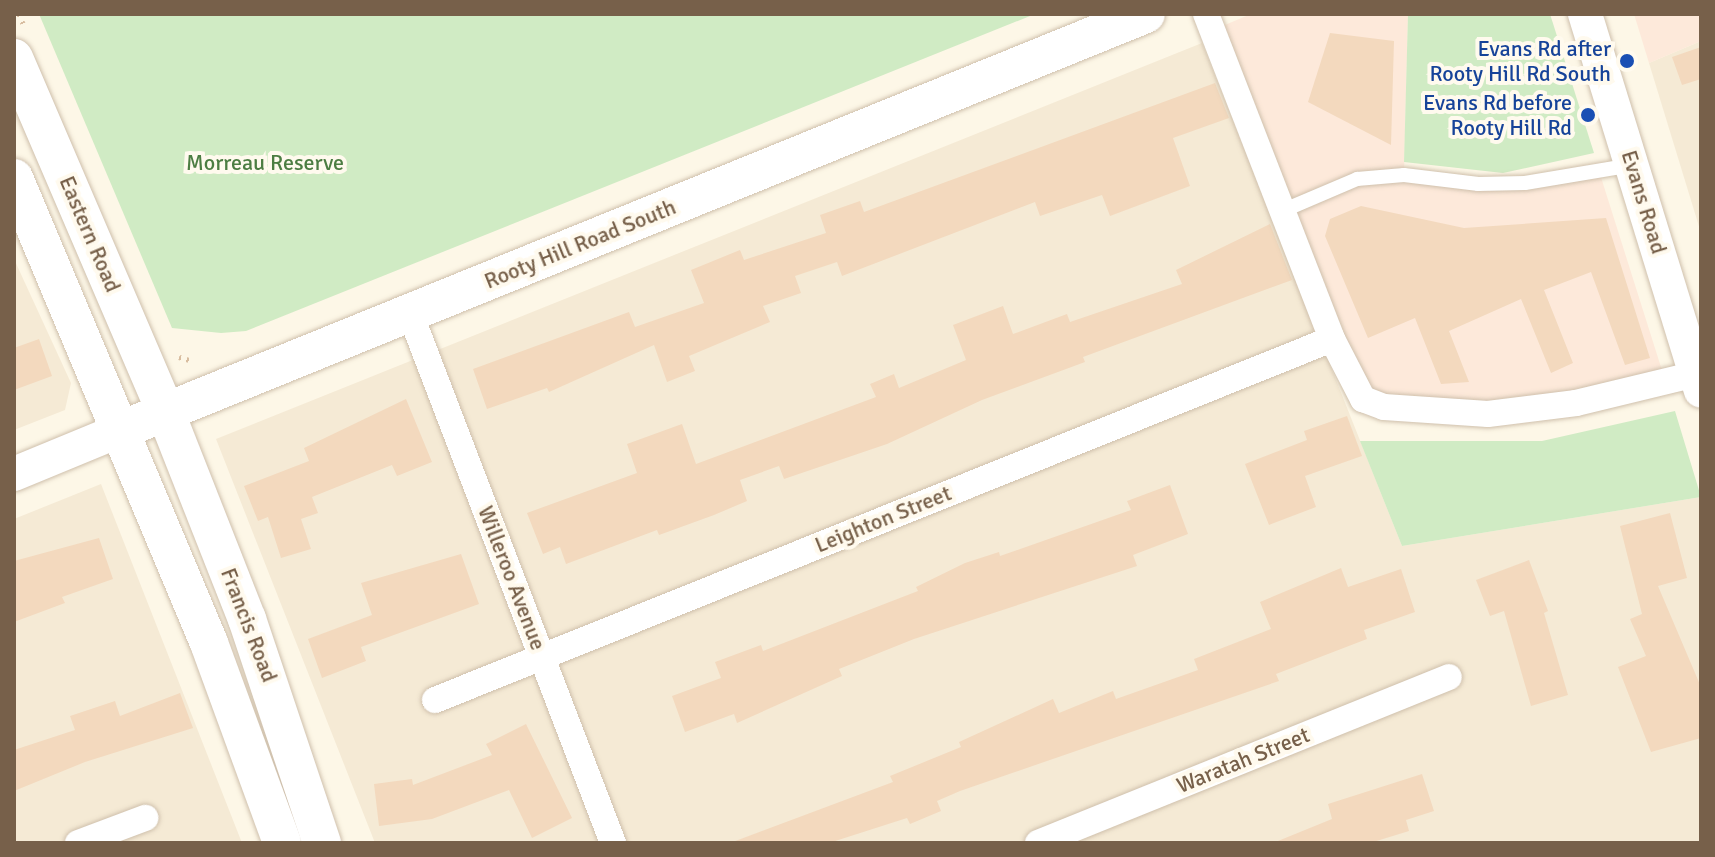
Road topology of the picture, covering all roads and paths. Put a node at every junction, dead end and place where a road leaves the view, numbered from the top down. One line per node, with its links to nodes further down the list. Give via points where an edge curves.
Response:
1 (1146, 14): 8 (main road, Rooty Hill Road South)
2 (1206, 14): 7 (street)
3 (1585, 14): 5 (street, Evans Road)
4 (14, 58): 11 (main road, Eastern Road)
5 (1633, 165): 7 (lane, via 1525,183 1369,178); 10 (street, Evans Road)
6 (14, 178): 12 (main road)
7 (1282, 211): 9 (street)
8 (410, 313): 11 (main road, Rooty Hill Road South); 14 (street, Willeroo Avenue)
9 (1332, 339): 10 (street, via 1363,399 1384,407 1442,413 1576,403); 14 (street, Leighton Street)
10 (1698, 383)
11 (165, 411): 12 (main road, Rooty Hill Road South); 20 (main road, Francis Road, via 283,713)
12 (121, 430): 13 (street, Rooty Hill Road South); 19 (main road, Francis Road, via 209,643)
13 (14, 474)
14 (541, 655): 16 (street, Leighton Street); 21 (street, Willeroo Avenue)
15 (1449, 677): 22 (street, Waratah Street)
16 (435, 700)
17 (145, 818): 18 (street)
18 (78, 843)
19 (282, 843)
20 (322, 843)
21 (613, 843)
22 (1038, 843)

